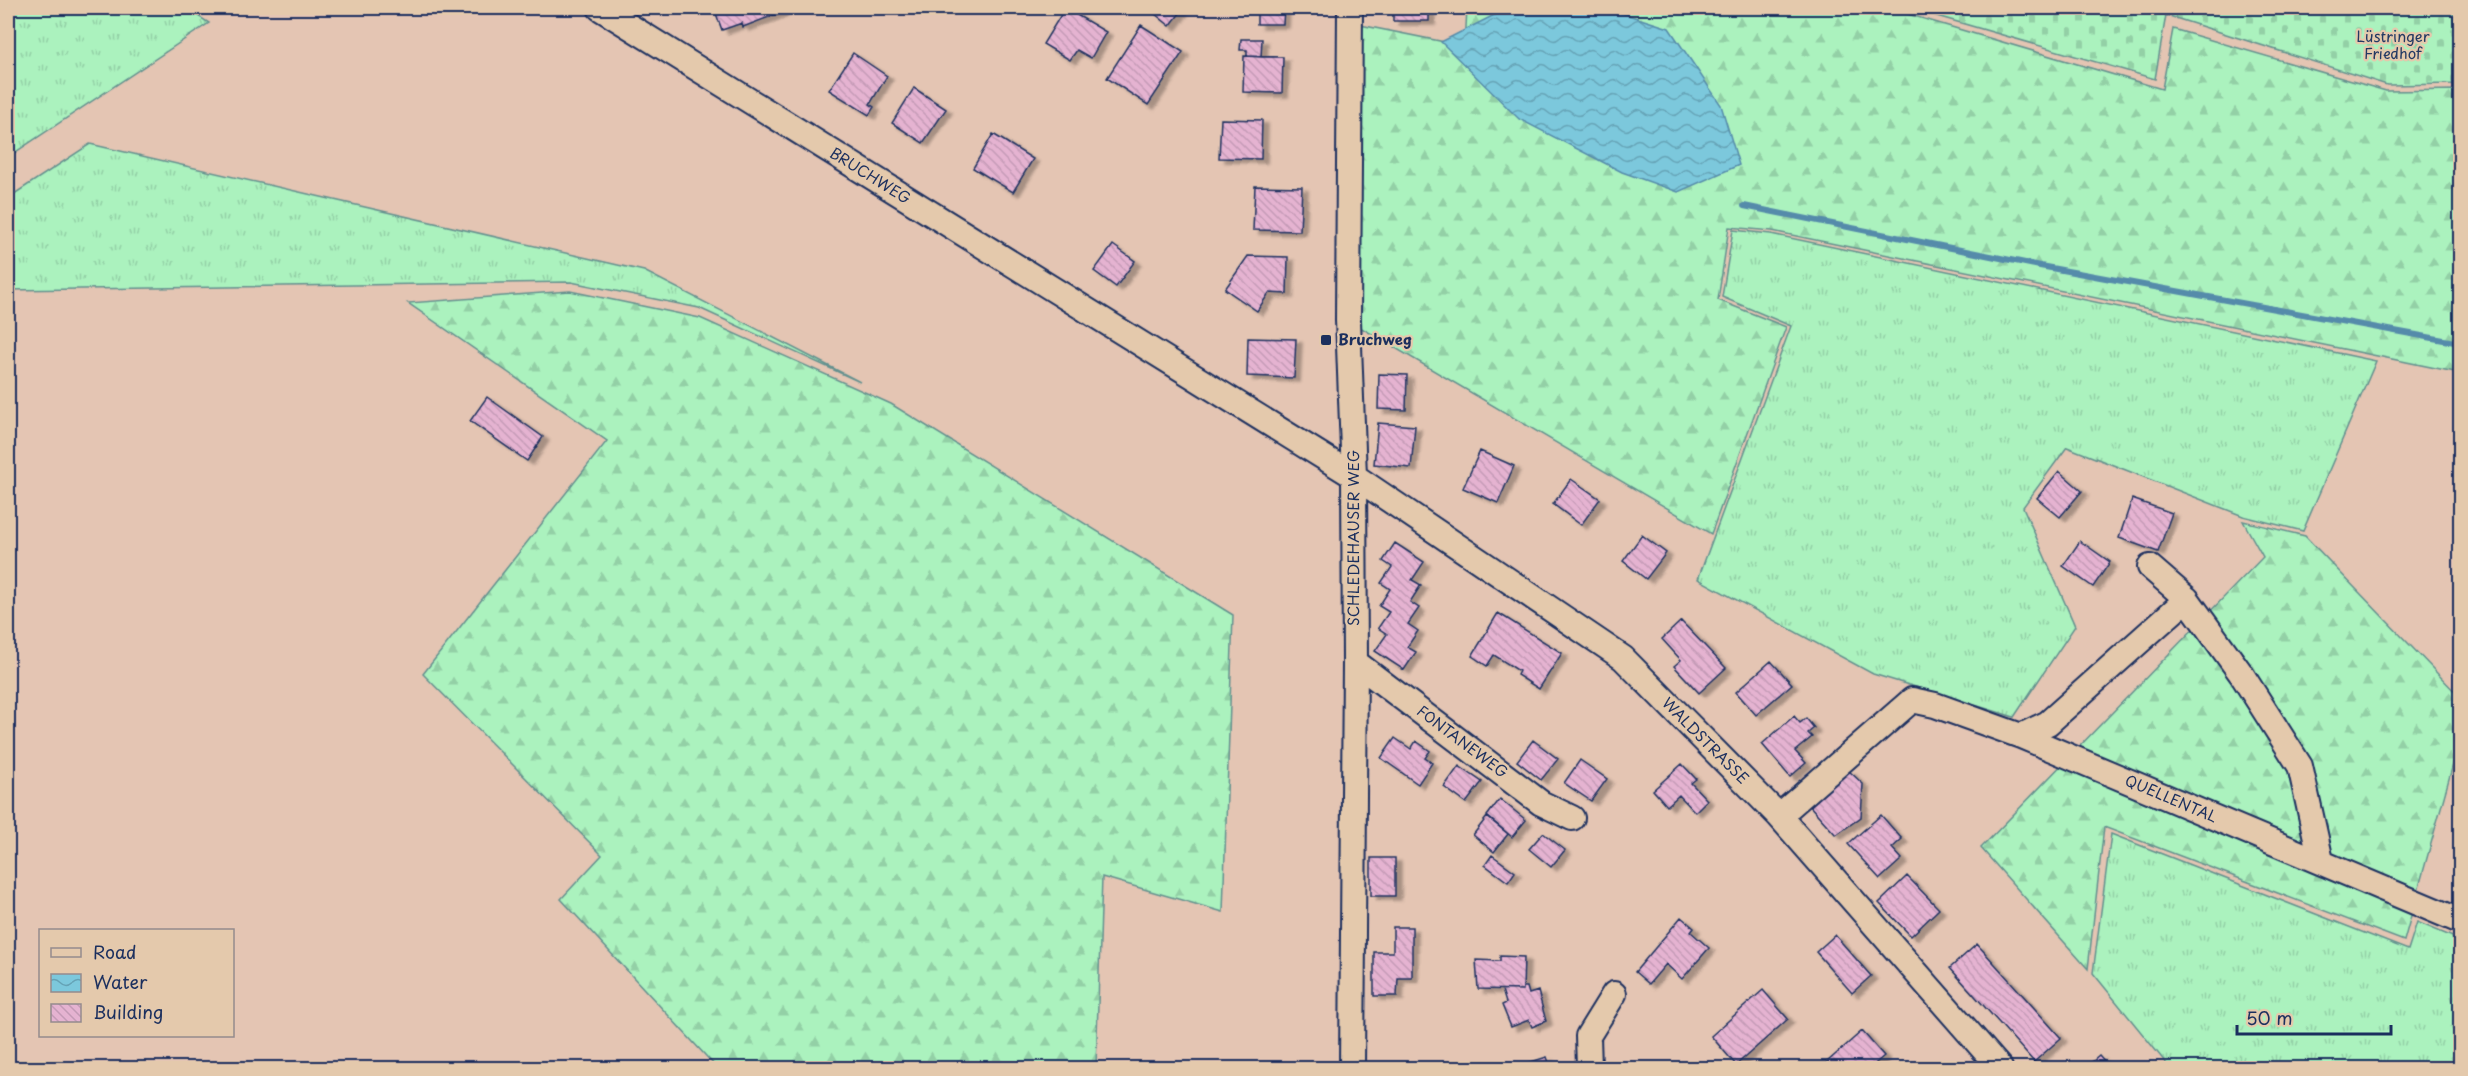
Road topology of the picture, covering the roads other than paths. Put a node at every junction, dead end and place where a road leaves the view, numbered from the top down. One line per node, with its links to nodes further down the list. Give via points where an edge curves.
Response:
1 (600, 8): 3 (street, BRUCHWEG)
2 (1350, 8): 3 (street, SCHLEDEHAUSER WEG, via 1348,320)
3 (1354, 476): 6 (street, SCHLEDEHAUSER WEG); 8 (street, WALDSTRASSE, via 1623,658)
4 (2150, 567): 5 (street)
5 (2187, 598): 7 (street, via 2048,723); 10 (street, via 2300,766)
6 (1354, 662): 9 (street, FONTANEWEG, via 1541,803); 13 (street, SCHLEDEHAUSER WEG)
7 (2021, 736): 8 (street, QUELLENTAL, via 1912,700); 10 (street, QUELLENTAL)
8 (1779, 816): 15 (street, WALDSTRASSE)
9 (1572, 818)
10 (2321, 861): 11 (street, QUELLENTAL)
11 (2460, 921)
12 (1614, 994): 14 (street, via 1588,1036)
13 (1352, 1068)
14 (1589, 1068)
15 (2000, 1068)

